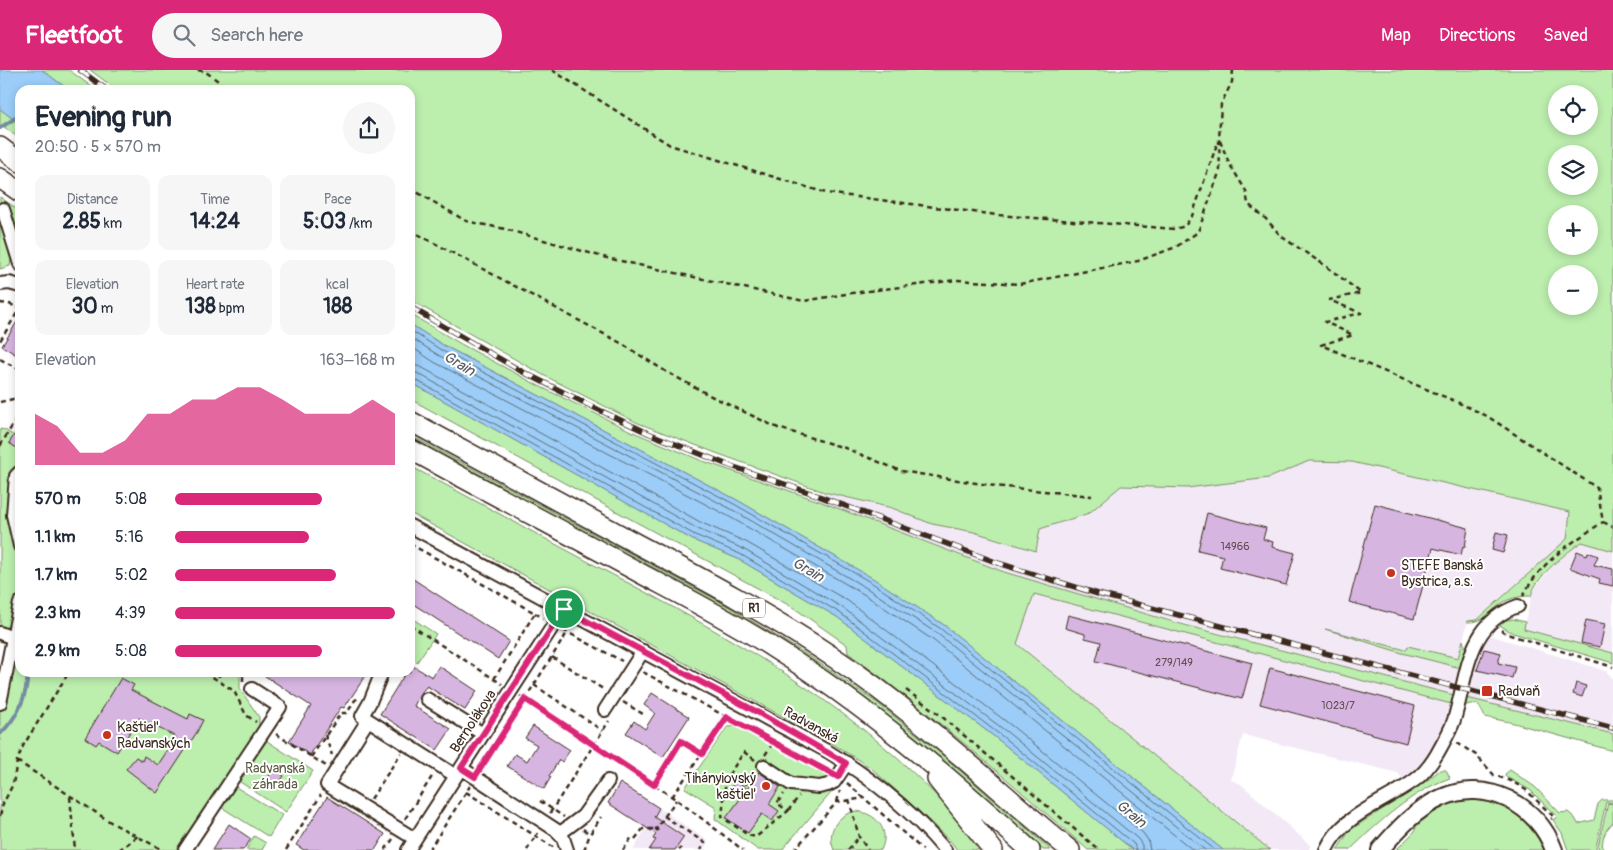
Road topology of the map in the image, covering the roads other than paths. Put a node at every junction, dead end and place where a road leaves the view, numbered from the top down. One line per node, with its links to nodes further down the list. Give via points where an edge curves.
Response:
1 (0, 147): 2 (highway)
2 (15, 158)
3 (0, 178): 4 (highway)
4 (15, 188)
5 (2, 209): 6 (street)
6 (15, 236)
7 (0, 284): 8 (street)
8 (15, 285)
9 (415, 424): 40 (highway, R1, via 788,627 885,693)
10 (415, 452): 27 (highway, R1, via 775,648)
11 (15, 496): 12 (street)
12 (15, 520)
13 (415, 529): 15 (street, Radvanská)
14 (1518, 606): 41 (street, via 1489,623 1479,636 1454,722 1429,767 1416,779 1351,819)
15 (564, 609): 19 (street, Radvanská); 26 (street, Bernolákova)
16 (15, 628): 18 (street)
17 (0, 633): 18 (street)
18 (13, 638): 23 (street)
19 (643, 651): 24 (street); 29 (street, Radvanská)
20 (380, 677): 25 (street, via 362,716)
21 (252, 689): 35 (street, via 280,707)
22 (427, 700): 26 (street)
23 (0, 703)
24 (612, 708)
25 (368, 720): 30 (street, via 439,766); 33 (street, via 327,785 399,830)
26 (483, 734): 30 (street, Bernolákova)
27 (906, 742): 38 (highway); 39 (highway, R1)
28 (764, 761): 29 (street, via 791,784 819,787 838,777)
29 (846, 763): 37 (street, Radvanská, via 902,807)
30 (458, 772): 32 (street, via 475,777); 33 (street, Bernolákova)
31 (608, 781): 32 (street, via 589,808)
32 (559, 834): 36 (street)
33 (411, 845)
34 (1384, 846): 42 (main road, via 1426,806 1460,792 1478,791 1512,800 1527,810 1540,822)
35 (185, 850)
36 (566, 850)
37 (945, 850)
38 (993, 850)
39 (1030, 850)
40 (1070, 850)
41 (1326, 850)
42 (1554, 850)

